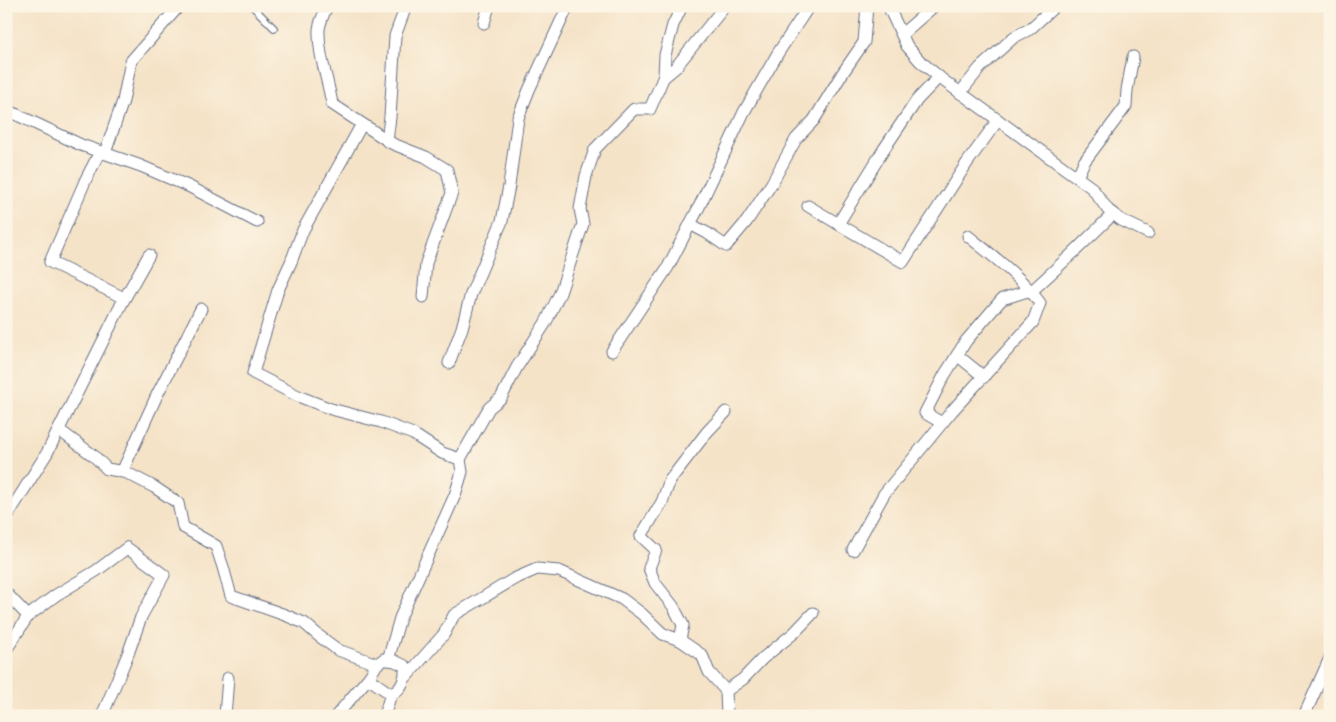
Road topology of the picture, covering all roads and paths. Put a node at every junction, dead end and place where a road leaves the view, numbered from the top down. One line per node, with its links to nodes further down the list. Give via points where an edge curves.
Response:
1 (179, 6): 25 (street, via 131,61 123,101)
2 (252, 6): 15 (lane)
3 (327, 6): 23 (street, via 319,27 320,53 332,104)
4 (406, 6): 24 (street, via 395,36)
5 (489, 6): 14 (street)
6 (568, 6): 41 (street, via 518,118 502,221 471,294)
7 (682, 6): 18 (street, via 664,55)
8 (725, 6): 18 (street)
9 (809, 6): 30 (street, via 744,112)
10 (867, 6): 30 (street, via 864,42 814,120 796,139 772,183 726,246)
11 (888, 6): 16 (street)
12 (934, 6): 16 (street)
13 (1055, 6): 20 (street, via 980,68)
14 (484, 23)
15 (274, 28)
16 (902, 34): 19 (street, via 907,46)
17 (1132, 57): 26 (street, via 1126,106)
18 (664, 77): 46 (street, via 650,109 634,109 595,149 580,209 582,224 560,293 501,398 489,408)
19 (939, 77): 20 (street); 31 (street, via 917,100)
20 (960, 93): 22 (street)
21 (6, 108): 25 (street)
22 (998, 120): 26 (street); 31 (street, via 902,262)
23 (362, 124): 24 (street); 46 (street, via 303,230 278,290 253,372 306,399 413,434)
24 (387, 141): 36 (street, via 426,157 447,170 452,193 426,262)
25 (103, 153): 29 (street, via 190,187); 37 (street, via 86,179 50,262)
26 (1076, 177): 28 (street, via 1092,188)
27 (808, 206): 31 (street)
28 (1113, 214): 32 (street); 35 (street)
29 (257, 222)
30 (690, 224): 39 (street, via 668,267)
31 (838, 224)
32 (1148, 233)
33 (968, 236): 35 (street)
34 (149, 255): 37 (street)
35 (1030, 290): 40 (street, via 1002,299); 42 (street, via 1040,303 1033,322)
36 (423, 297)
37 (124, 298): 45 (street)
38 (201, 309): 47 (street)
39 (612, 351)
40 (957, 355): 42 (street); 44 (street, via 924,413)
41 (449, 363)
42 (984, 377): 44 (street)
43 (726, 412): 53 (street, via 670,480 662,502 641,536 656,550 649,568 655,583 684,625)
44 (942, 423): 49 (street, via 884,494)
45 (59, 430): 47 (street, via 107,469); 48 (street)
46 (460, 459): 56 (street, via 462,472 455,495)
47 (122, 472): 56 (street, via 178,503 183,527 216,546 231,596 304,623 338,650)
48 (6, 518)
49 (853, 550)
50 (6, 593): 52 (street)
51 (813, 613): 60 (street)
52 (28, 616): 54 (street); 62 (street, via 126,548 164,576 141,617)
53 (680, 640): 58 (street, via 663,634 622,600 559,572 537,569 454,615 444,634); 60 (street, via 702,655 709,672)
54 (6, 650)
55 (1330, 658): 67 (street)
56 (383, 662): 57 (street); 58 (street, via 395,661 405,666)
57 (370, 676): 61 (street); 64 (street)
58 (406, 677): 61 (street, via 397,692)
59 (228, 678): 63 (street)
60 (726, 691): 66 (street)
61 (391, 694): 65 (street)
62 (102, 716)
63 (225, 716)
64 (336, 716)
65 (384, 716)
66 (727, 716)
67 (1304, 716)

